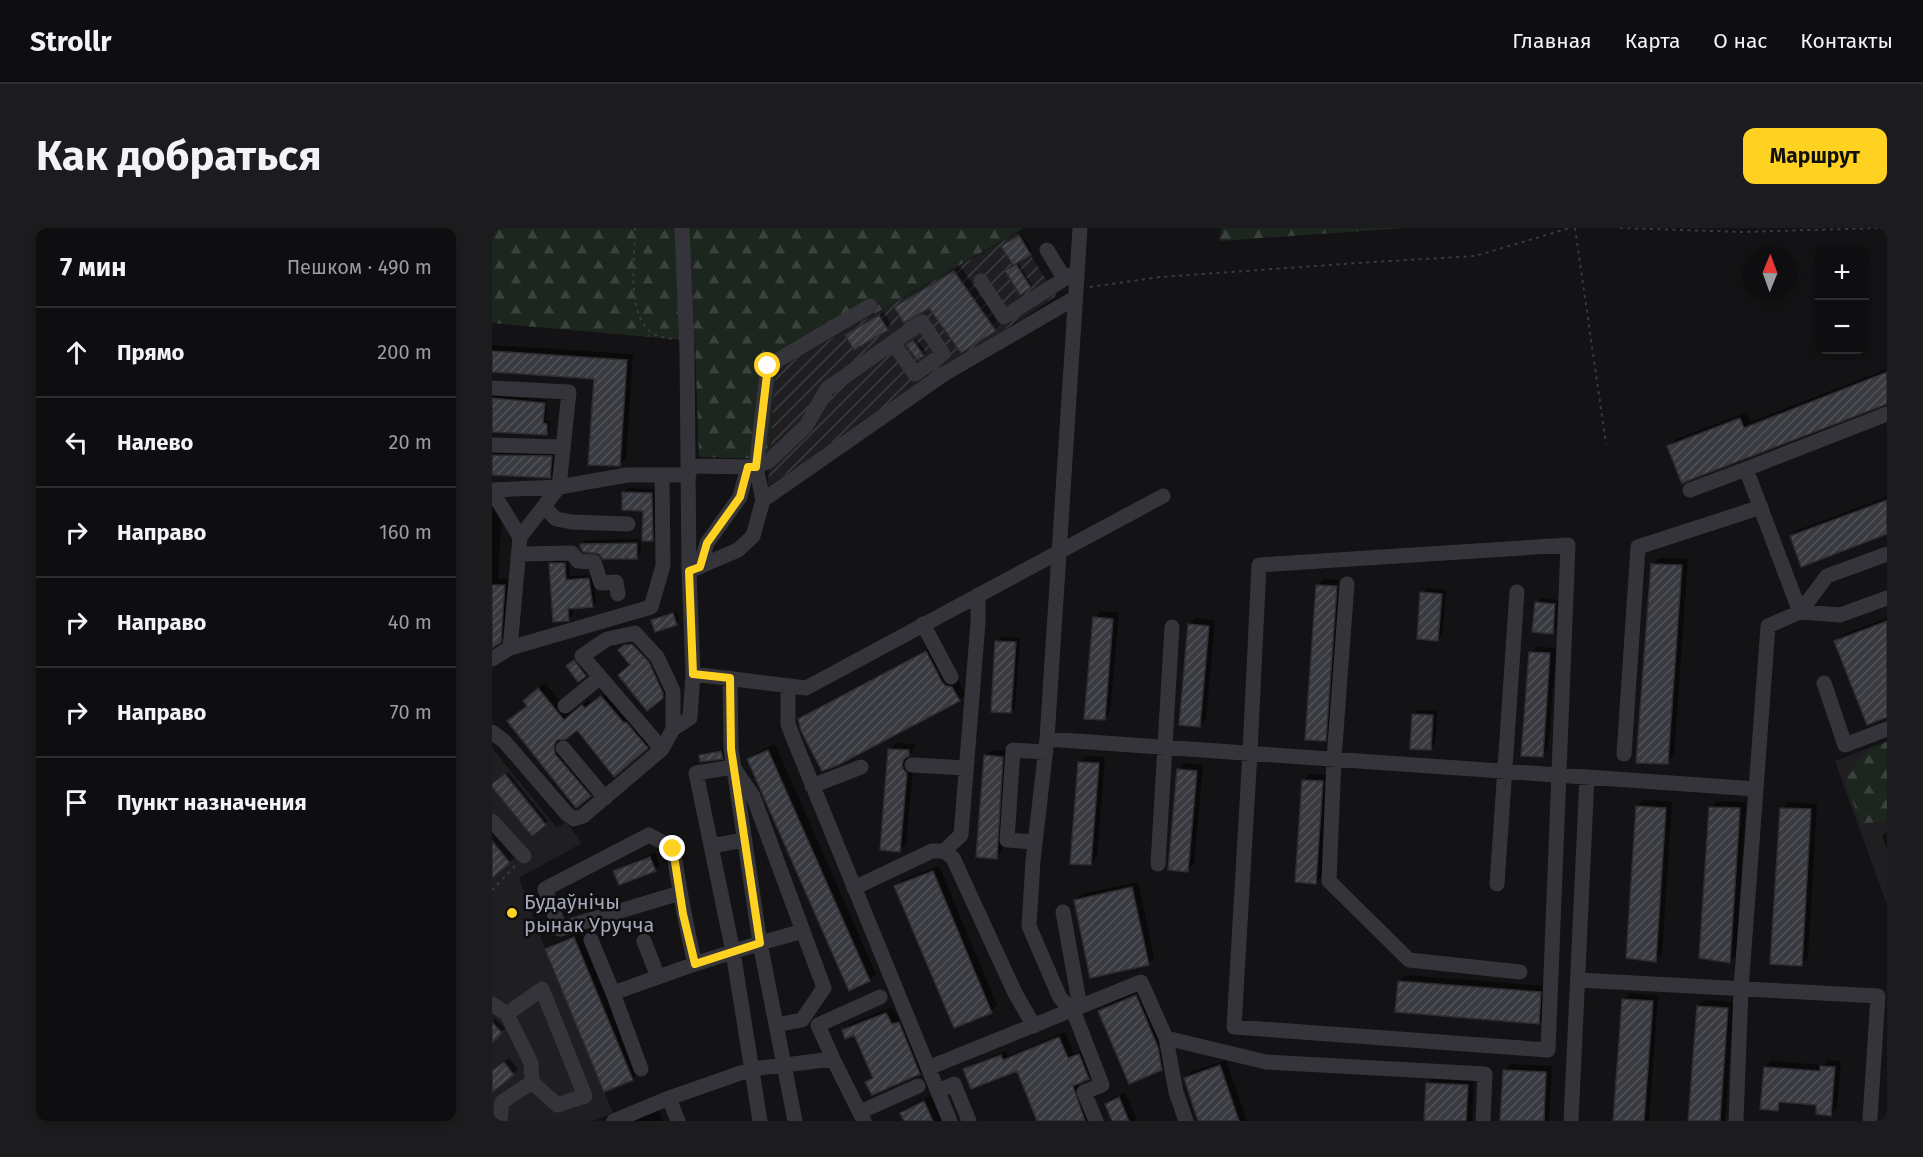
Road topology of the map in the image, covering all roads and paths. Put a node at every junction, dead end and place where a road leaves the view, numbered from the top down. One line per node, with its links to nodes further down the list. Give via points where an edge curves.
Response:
1 (635, 228): 13 (path, via 634,297 640,320 655,335)
2 (682, 228): 13 (lane)
3 (1080, 228): 9 (lane)
4 (1570, 228): 11 (path, via 1475,256 1160,277)
5 (1575, 228): 17 (path)
6 (1620, 228): 7 (path, via 1743,232)
7 (1880, 228)
8 (1047, 250): 9 (lane)
9 (1070, 274): 10 (lane, via 1004,317); 11 (lane)
10 (981, 281)
11 (1075, 294): 28 (lane, via 944,374); 33 (lane)
12 (870, 306): 20 (lane, via 768,366)
13 (687, 342): 21 (lane)
14 (893, 343): 20 (lane, via 827,389 806,426 769,461)
15 (492, 388): 19 (lane, via 569,392)
16 (1887, 414): 22 (lane)
17 (1606, 444)
18 (492, 445): 19 (lane)
19 (563, 447): 24 (lane)
20 (752, 467): 21 (lane); 28 (lane); 36 (lane, via 740,497 707,543)
21 (689, 470): 23 (lane); 36 (lane)
22 (1746, 470): 26 (lane); 30 (lane)
23 (662, 475): 24 (lane, via 627,475); 45 (lane, via 663,566 651,607)
24 (559, 487): 25 (lane); 29 (lane)
25 (492, 490): 32 (lane)
26 (1690, 490)
27 (1162, 496): 33 (lane)
28 (763, 500): 36 (lane, via 753,536 738,550)
29 (544, 507): 31 (lane, via 556,519); 32 (lane)
30 (1761, 507): 42 (lane); 62 (lane, via 1638,547)
31 (628, 524)
32 (520, 537): 34 (lane)
33 (1058, 552): 40 (lane); 57 (lane)
34 (519, 554): 39 (lane, via 572,553 578,561 594,562 601,582 616,582); 45 (lane)
35 (1887, 554): 42 (lane, via 1827,576)
36 (694, 569): 47 (lane)
37 (1347, 584): 63 (lane)
38 (1517, 592): 68 (lane)
39 (618, 594)
40 (978, 595): 43 (lane); 67 (lane)
41 (1887, 597): 42 (lane, via 1840,615)
42 (1800, 612): 72 (lane, via 1768,626)
43 (923, 624): 48 (lane); 52 (lane, via 806,688)
44 (1172, 627): 58 (lane)
45 (510, 648): 46 (lane)
46 (492, 659)
47 (693, 674): 50 (lane); 54 (lane, via 690,718)
48 (951, 677)
49 (599, 678): 53 (lane); 54 (lane, via 582,656 607,639 635,633 657,657 673,691); 60 (lane)
50 (730, 678): 52 (lane); 66 (lane)
51 (1824, 683): 55 (lane, via 1845,745)
52 (788, 686): 71 (lane, via 788,724)
53 (565, 706)
54 (673, 729): 60 (lane)
55 (1887, 729)
56 (492, 732): 73 (lane, via 574,819)
57 (1046, 745): 58 (lane); 76 (lane); 76 (lane, via 1013,750 1007,840)
58 (1165, 747): 61 (lane); 80 (lane)
59 (564, 748): 73 (lane)
60 (662, 749): 73 (lane)
61 (1250, 752): 63 (lane); 69 (lane, via 1258,565 1568,545); 69 (lane, via 1234,1027 1548,1050)
62 (1624, 754)
63 (1334, 759): 68 (lane); 94 (lane, via 1329,881 1409,960)
64 (912, 765): 67 (lane)
65 (861, 766): 71 (lane)
66 (734, 767): 75 (lane); 77 (lane, via 696,773); 88 (lane, via 753,796)
67 (966, 768): 78 (lane, via 961,835)
68 (1505, 771): 69 (lane); 82 (lane)
69 (1559, 775): 70 (lane)
70 (1587, 777): 72 (lane); 96 (lane)
71 (812, 786): 84 (lane)
72 (1756, 789): 97 (lane)
73 (604, 798)
74 (492, 821): 79 (lane)
75 (744, 840): 77 (lane); 91 (lane)
76 (1035, 842): 101 (lane, via 1029,926 1060,998)
77 (711, 846): 92 (lane)
78 (944, 851): 84 (lane, via 932,851); 106 (lane, via 952,858)
79 (522, 858): 83 (path)
80 (1158, 864)
81 (492, 883): 83 (path)
82 (1497, 884)
83 (495, 887): 85 (path)
84 (854, 888): 110 (lane)
85 (492, 890)
86 (680, 893): 86 (lane, via 673,849 649,835 545,889 560,929); 93 (lane)
87 (1063, 912): 101 (lane)
88 (803, 931): 91 (lane); 103 (lane, via 824,988)
89 (591, 940): 98 (lane)
90 (644, 941): 95 (lane)
91 (760, 943): 92 (lane); 105 (lane)
92 (734, 952): 93 (lane); 112 (lane)
93 (695, 964): 95 (lane)
94 (1520, 972)
95 (658, 977): 98 (lane)
96 (1578, 980): 97 (lane); 129 (lane)
97 (1741, 989): 118 (lane, via 1878,996); 130 (lane)
98 (613, 993): 111 (lane)
99 (880, 997): 104 (lane)
100 (492, 1004): 102 (lane)
101 (1077, 1008): 106 (lane); 107 (lane, via 1141,982); 126 (lane, via 1102,1085 1084,1092)
102 (507, 1014): 113 (lane, via 531,1063); 113 (lane, via 542,989 585,1095 557,1105)
103 (802, 1020): 104 (lane); 105 (lane)
104 (818, 1024): 108 (lane)
105 (776, 1025): 109 (lane)
106 (1034, 1026): 110 (lane)
107 (1166, 1038): 127 (lane); 128 (lane, via 1266,1062 1485,1074)
108 (833, 1059): 109 (lane); 117 (lane)
109 (784, 1064): 112 (lane); 123 (lane)
110 (928, 1068): 115 (lane)
111 (641, 1069)
112 (752, 1069): 116 (lane); 122 (lane)
113 (532, 1082): 119 (lane, via 502,1102)
114 (918, 1086): 117 (lane)
115 (938, 1091): 124 (lane); 125 (lane, via 954,1084)
116 (669, 1098): 120 (lane); 121 (lane)
117 (862, 1116)
118 (1870, 1118)
119 (500, 1121)
120 (614, 1121)
121 (678, 1121)
122 (760, 1121)
123 (795, 1121)
124 (950, 1121)
125 (969, 1121)
126 (1096, 1121)
127 (1186, 1121)
128 (1483, 1121)
129 (1571, 1121)
130 (1736, 1121)

